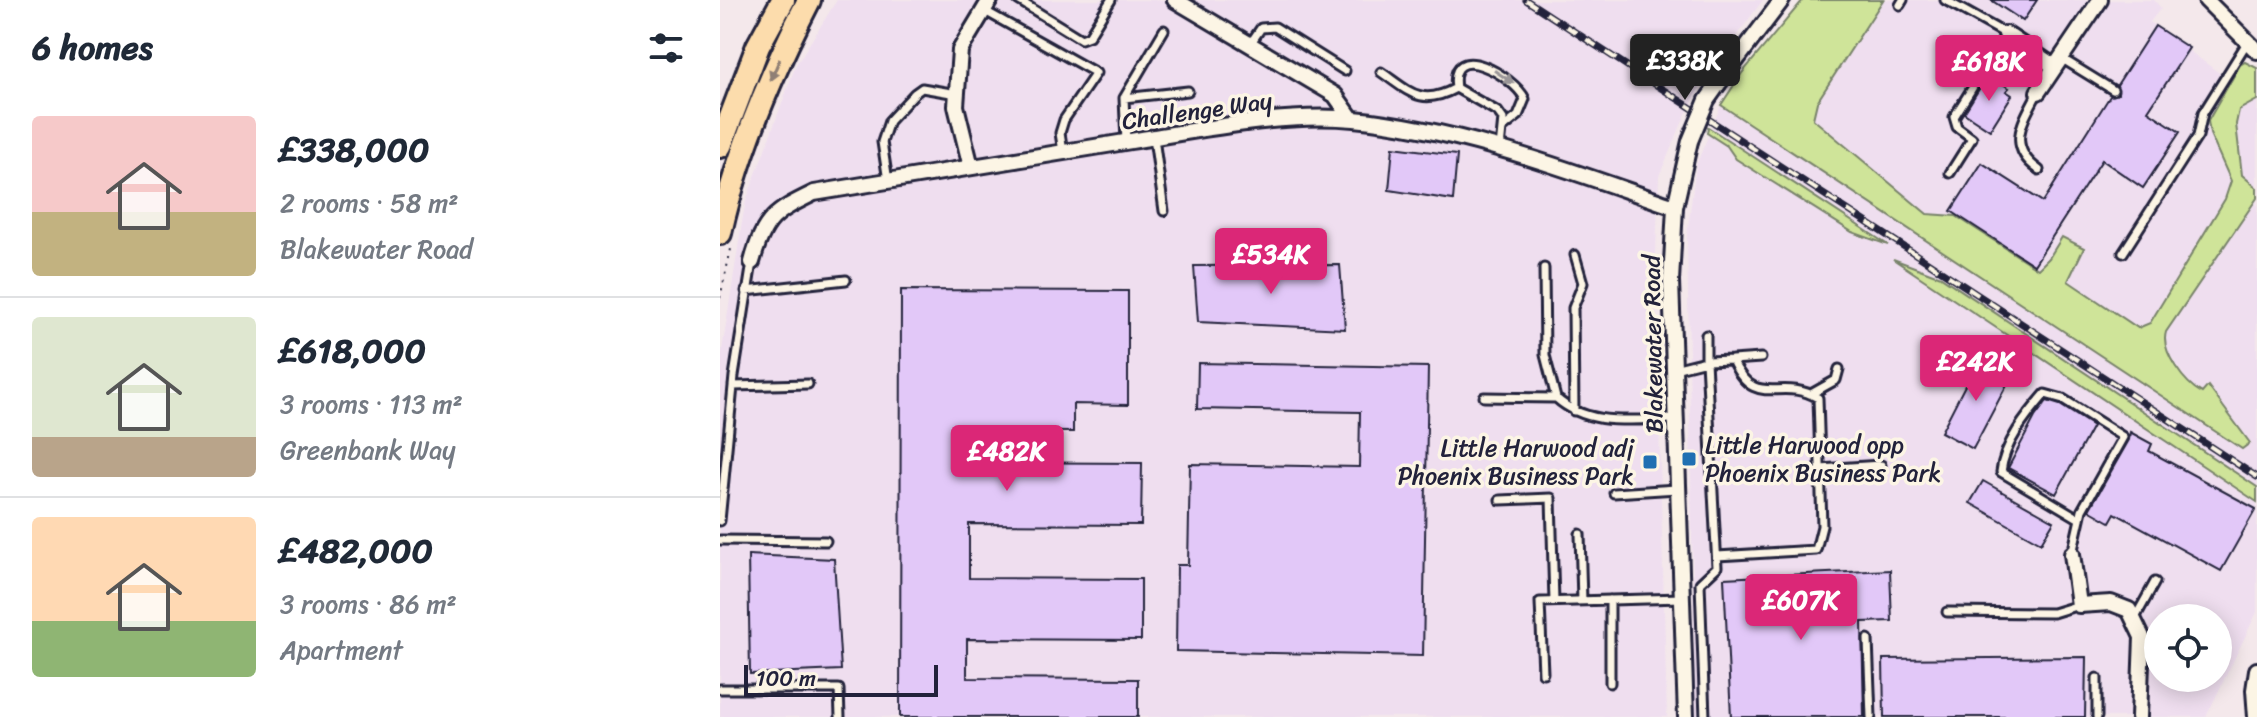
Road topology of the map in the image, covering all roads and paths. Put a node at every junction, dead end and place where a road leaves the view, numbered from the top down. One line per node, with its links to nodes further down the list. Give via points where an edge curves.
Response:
1 (783, 0): 28 (highway, via 758,46)
2 (809, 0): 37 (highway, one-way to 37, via 775,66)
3 (1018, 0): 4 (lane, via 1081,39 1089,36)
4 (1111, 0)
5 (1175, 0): 13 (street)
6 (1782, 0): 35 (street, Blakewater Road, bridge, via 1707,100 1690,141)
7 (1945, 0): 12 (lane)
8 (2100, 0): 15 (street)
9 (2206, 0): 14 (street)
10 (987, 5): 22 (street, via 960,50); 30 (lane, via 1096,73 1064,120)
11 (1164, 30): 23 (lane)
12 (2006, 34): 15 (street); 33 (lane, via 1954,117 1957,127 1972,138)
13 (1250, 44): 16 (lane, via 1261,28 1275,27); 24 (street, via 1335,95)
14 (2252, 46): 38 (lane, via 2203,113 2198,136)
15 (2058, 63): 19 (lane); 21 (street)
16 (1345, 71)
17 (1381, 72): 18 (lane, via 1426,99)
18 (1456, 88): 25 (lane, via 1498,112); 25 (lane, one-way to 25, via 1457,73 1471,62 1520,89 1523,109)
19 (2113, 90)
20 (1188, 91): 23 (lane)
21 (2038, 92): 32 (lane, via 2020,128 2019,143)
22 (957, 94): 31 (street); 34 (lane, via 922,88 889,121 882,142)
23 (1124, 98): 27 (lane)
24 (1352, 119): 26 (street, Challenge Way, via 1230,125); 29 (street, Challenge Way, via 1451,135)
25 (1503, 128): 29 (lane)
26 (1154, 137): 27 (street, Challenge Way); 36 (lane)
27 (1126, 142): 30 (street, Challenge Way)
28 (720, 146)
29 (1499, 149): 35 (street, Challenge Way)
30 (1063, 152): 31 (street, Challenge Way)
31 (971, 167): 34 (street, Challenge Way)
32 (2039, 170)
33 (1950, 173)
34 (888, 181): 40 (street, Challenge Way, via 814,193 781,209 760,232)
35 (1675, 207): 48 (street, Blakewater Road)
36 (1164, 211)
37 (720, 233)
38 (2123, 253)
39 (1575, 255): 55 (lane, via 1583,283 1573,308)
40 (752, 262): 43 (lane)
41 (1544, 268): 54 (lane, via 1545,355)
42 (846, 280): 43 (lane)
43 (746, 291): 51 (lane)
44 (1706, 335): 47 (lane)
45 (1761, 358): 46 (lane)
46 (1732, 360): 47 (lane); 52 (lane, via 1753,389)
47 (1706, 361): 48 (lane); 68 (lane)
48 (1674, 369): 56 (street, Blakewater Road)
49 (1839, 369): 52 (lane, via 1836,380)
50 (808, 384): 51 (lane)
51 (733, 386): 63 (lane)
52 (1811, 394): 58 (lane, via 1818,398)
53 (1484, 397): 54 (lane)
54 (1556, 398): 55 (lane)
55 (1574, 411): 56 (lane, via 1594,419)
56 (1675, 419): 59 (street, Blakewater Road)
57 (1881, 465): 58 (lane)
58 (1820, 469): 68 (lane, via 1822,526 1816,550)
59 (1677, 489): 60 (lane); 70 (street, Blakewater Road)
60 (1614, 493)
61 (1500, 500): 73 (lane, via 1551,498)
62 (2080, 519): 62 (lane, via 2123,437 2063,399 2045,394 2015,435 2001,472); 67 (lane)
63 (720, 521)
64 (1580, 534): 72 (lane)
65 (720, 540): 66 (lane)
66 (826, 541)
67 (2072, 554): 74 (street)
68 (1717, 556): 85 (lane, via 1717,567 1700,583)
69 (2155, 582): 76 (lane)
70 (1684, 598): 71 (lane); 84 (street, Blakewater Road)
71 (1610, 600): 72 (lane); 81 (lane)
72 (1582, 601): 73 (lane)
73 (1554, 602): 79 (lane, via 1540,602)
74 (2079, 605): 75 (lane, via 2053,613); 76 (street, via 2111,603 2129,610)
75 (1947, 612)
76 (2134, 620): 88 (street, via 2142,637)
77 (1868, 639): 86 (lane)
78 (2257, 670): 89 (street)
79 (1543, 673)
80 (2097, 678): 87 (lane)
81 (1610, 683)
82 (720, 689): 83 (lane, via 839,689)
83 (840, 717)
84 (1686, 717)
85 (1705, 717)
86 (1871, 717)
87 (2097, 717)
88 (2139, 717)
89 (2256, 717)

